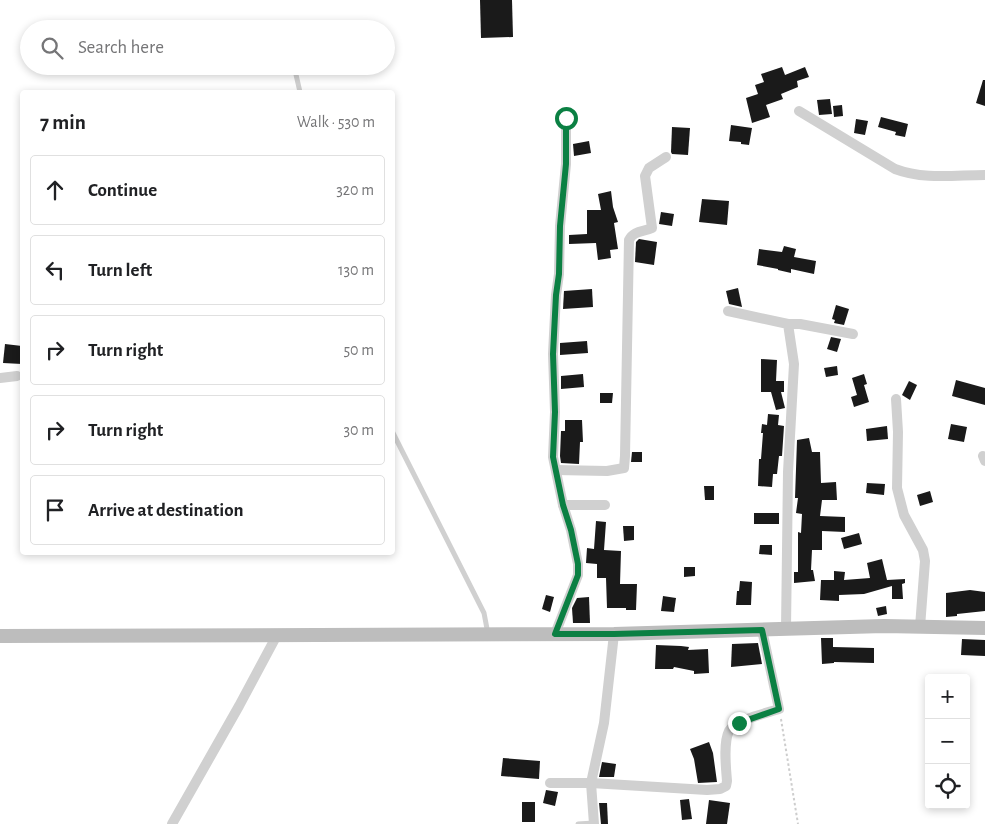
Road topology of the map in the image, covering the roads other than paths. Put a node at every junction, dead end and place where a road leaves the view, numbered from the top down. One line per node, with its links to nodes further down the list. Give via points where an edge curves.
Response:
1 (296, 75): 2 (lane)
2 (300, 90)
3 (798, 111): 6 (street, via 895,169 909,174)
4 (566, 118): 14 (street, via 566,164 553,354 553,457)
5 (666, 156): 14 (street, via 649,168 645,176 652,228 637,232 629,240 624,468)
6 (985, 175)
7 (728, 311): 8 (street)
8 (788, 324): 9 (street); 19 (street, via 794,364)
9 (853, 334)
10 (17, 376): 11 (street)
11 (0, 378)
12 (896, 399): 17 (street, via 896,488 904,515 923,550 925,561)
13 (395, 437): 21 (lane, via 484,613)
14 (556, 470): 15 (street)
15 (563, 505): 16 (street); 22 (street, via 577,556 578,575)
16 (606, 505)
17 (920, 627): 18 (street); 19 (street)
18 (985, 628)
19 (786, 629): 20 (street)
20 (762, 630): 23 (street); 27 (street, via 779,709 739,723 729,730 727,784 720,789)
21 (488, 634): 22 (street); 24 (street)
22 (555, 634): 23 (street)
23 (614, 634): 27 (street, via 604,723)
24 (269, 635): 25 (street); 29 (street, via 239,706)
25 (0, 636)
26 (550, 783): 27 (street)
27 (591, 783): 28 (street)
28 (594, 823): 30 (lane)
29 (172, 824)
30 (578, 824)

